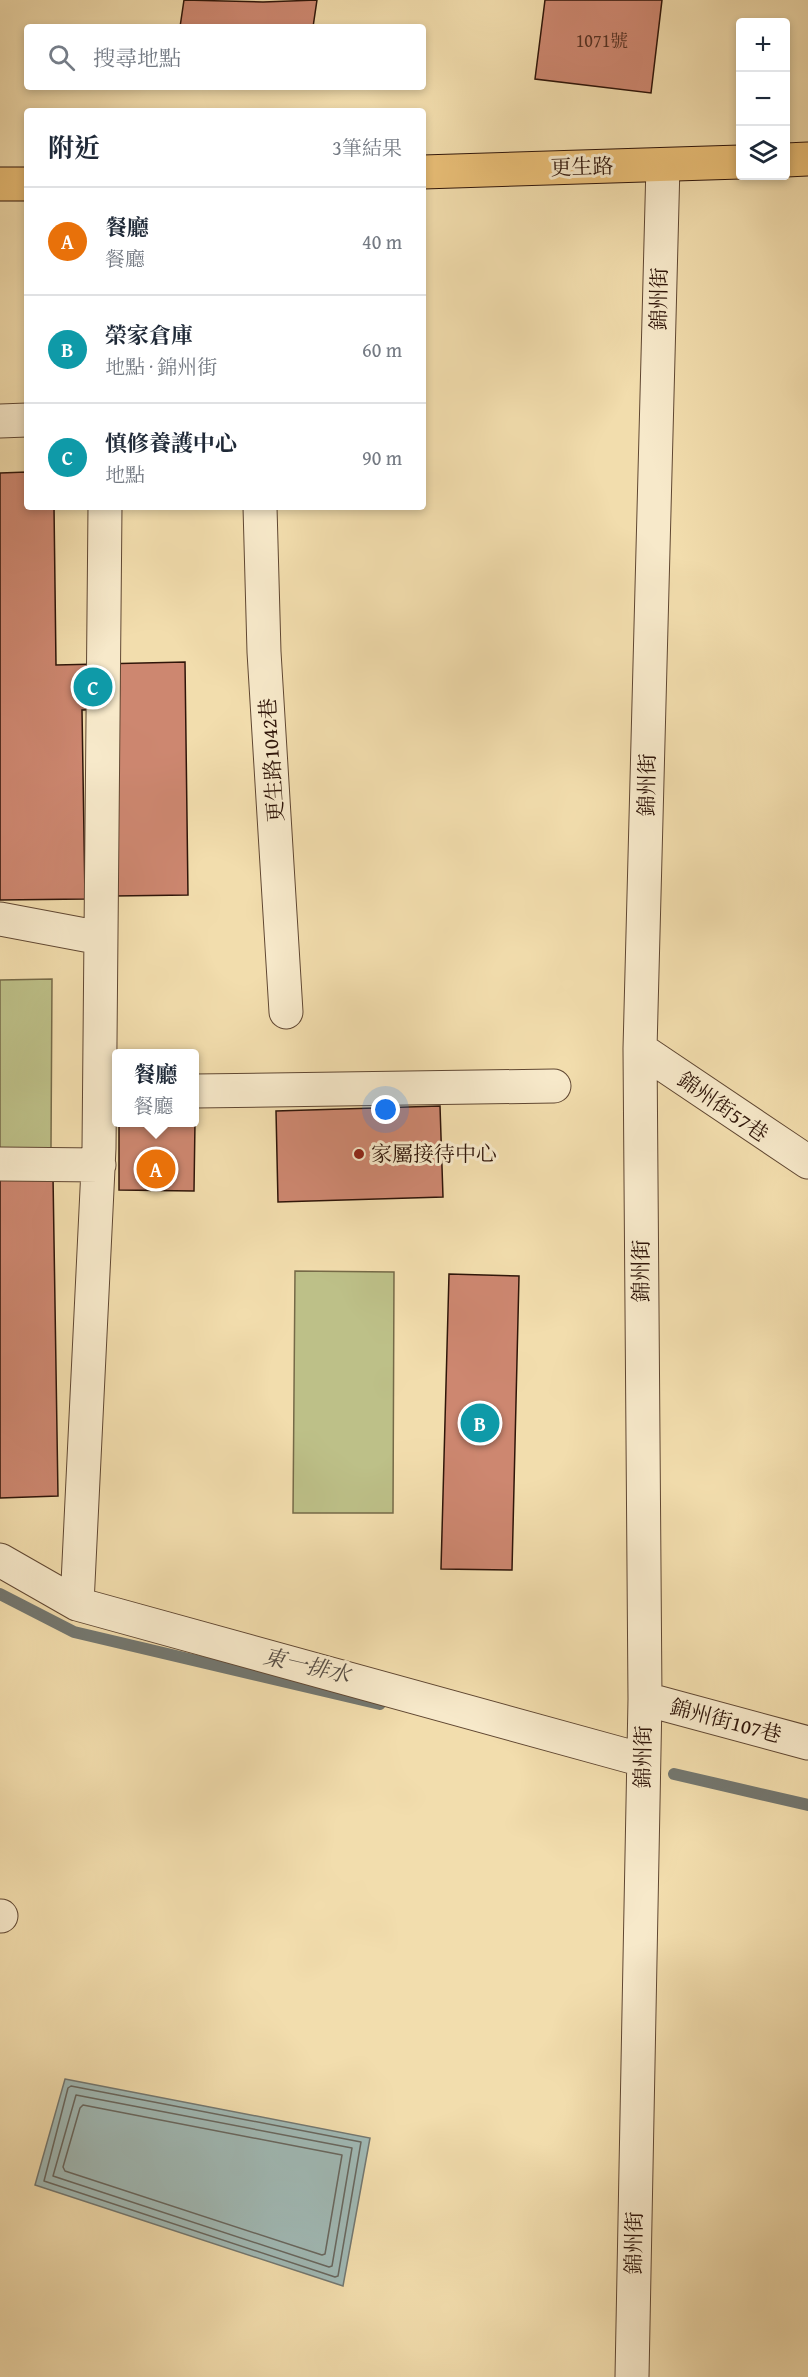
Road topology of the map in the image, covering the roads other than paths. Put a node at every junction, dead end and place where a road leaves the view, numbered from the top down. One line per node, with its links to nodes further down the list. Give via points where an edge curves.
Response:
1 (808, 159): 2 (main road)
2 (790, 160)
3 (736, 162): 4 (main road, 更生路)
4 (663, 165): 5 (main road, 更生路); 15 (street, 錦州街)
5 (426, 172)
6 (0, 184): 7 (main road)
7 (24, 184)
8 (24, 420): 9 (street)
9 (0, 421)
10 (105, 510): 13 (street)
11 (260, 510): 14 (street, 更生路1042巷, via 264,652)
12 (0, 919): 13 (street)
13 (101, 938): 18 (street)
14 (286, 1012)
15 (640, 1049): 20 (street, 錦州街57巷); 24 (street, 錦州街)
16 (554, 1086): 17 (street)
17 (199, 1091)
18 (108, 1092): 19 (street)
19 (106, 1154): 21 (street); 23 (street)
20 (808, 1162)
21 (0, 1164)
22 (0, 1560): 23 (street)
23 (77, 1604): 26 (street)
24 (645, 1699): 25 (street, 錦州街107巷); 26 (street, 錦州街)
25 (808, 1743)
26 (643, 1760): 27 (street, 錦州街)
27 (632, 2377)

